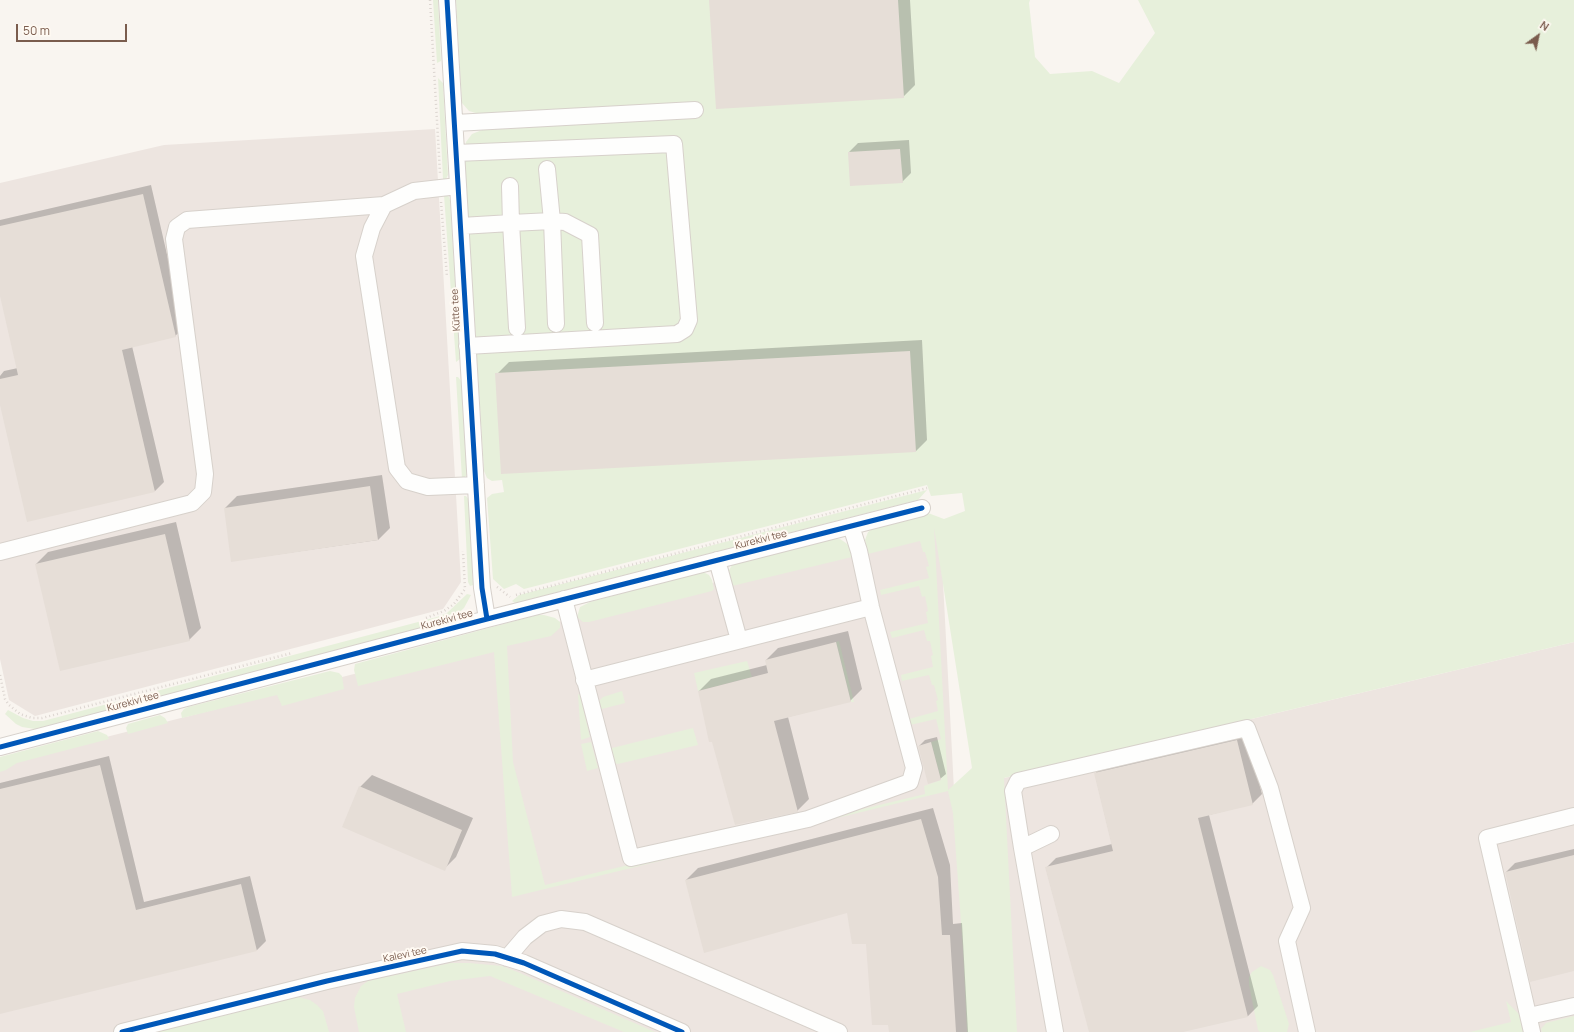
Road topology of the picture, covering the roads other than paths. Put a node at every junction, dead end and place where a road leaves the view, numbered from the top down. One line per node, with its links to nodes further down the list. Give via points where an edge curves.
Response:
1 (447, 0): 3 (street, Kütte tee)
2 (695, 110): 3 (street)
3 (454, 124): 4 (street, Kütte tee)
4 (456, 153): 6 (street, Kütte tee); 15 (street, via 674,144 689,320 685,329 677,334)
5 (547, 169): 9 (street)
6 (458, 186): 8 (street, via 414,191); 11 (street, Kütte tee)
7 (510, 186): 10 (street)
8 (384, 204): 16 (street, via 372,228 364,256 397,468 407,481 428,487); 19 (street, via 187,220 177,227 174,239 205,474 203,492 192,503)
9 (552, 221): 10 (street); 12 (street, via 565,222 590,235); 13 (street)
10 (511, 223): 11 (street); 14 (street)
11 (460, 226): 15 (street, Kütte tee)
12 (595, 323)
13 (556, 324)
14 (517, 328)
15 (468, 346): 16 (street, Kütte tee)
16 (476, 485): 23 (street, Kütte tee, via 482,588)
17 (922, 508): 18 (street, Kurekivi tee)
18 (851, 526): 20 (street, Kurekivi tee); 22 (street)
19 (0, 552)
20 (717, 560): 21 (street, Kurekivi tee); 24 (street)
21 (564, 599): 23 (street, Kurekivi tee); 25 (street)
22 (872, 606): 24 (street); 25 (street, via 914,768 910,782 808,819 631,858)
23 (487, 619): 26 (street, Kurekivi tee)
24 (739, 640): 25 (street)
25 (584, 680)
26 (1, 745)
27 (1574, 816): 32 (street, via 1487,838)
28 (1050, 834): 29 (street)
29 (1022, 848): 37 (street); 38 (street, via 1013,791 1018,781 1247,728 1270,788 1302,908 1287,941)
30 (507, 958): 33 (street, via 525,937 542,924 561,919 585,922); 34 (street, Kalevi tee, via 495,954 462,951 327,981); 35 (street, Kalevi tee, via 524,963)
31 (1574, 1006): 32 (street)
32 (1529, 1016): 39 (street)
33 (818, 1028): 36 (street)
34 (122, 1032)
35 (682, 1032)
36 (839, 1032)
37 (1055, 1032)
38 (1307, 1032)
39 (1532, 1032)

